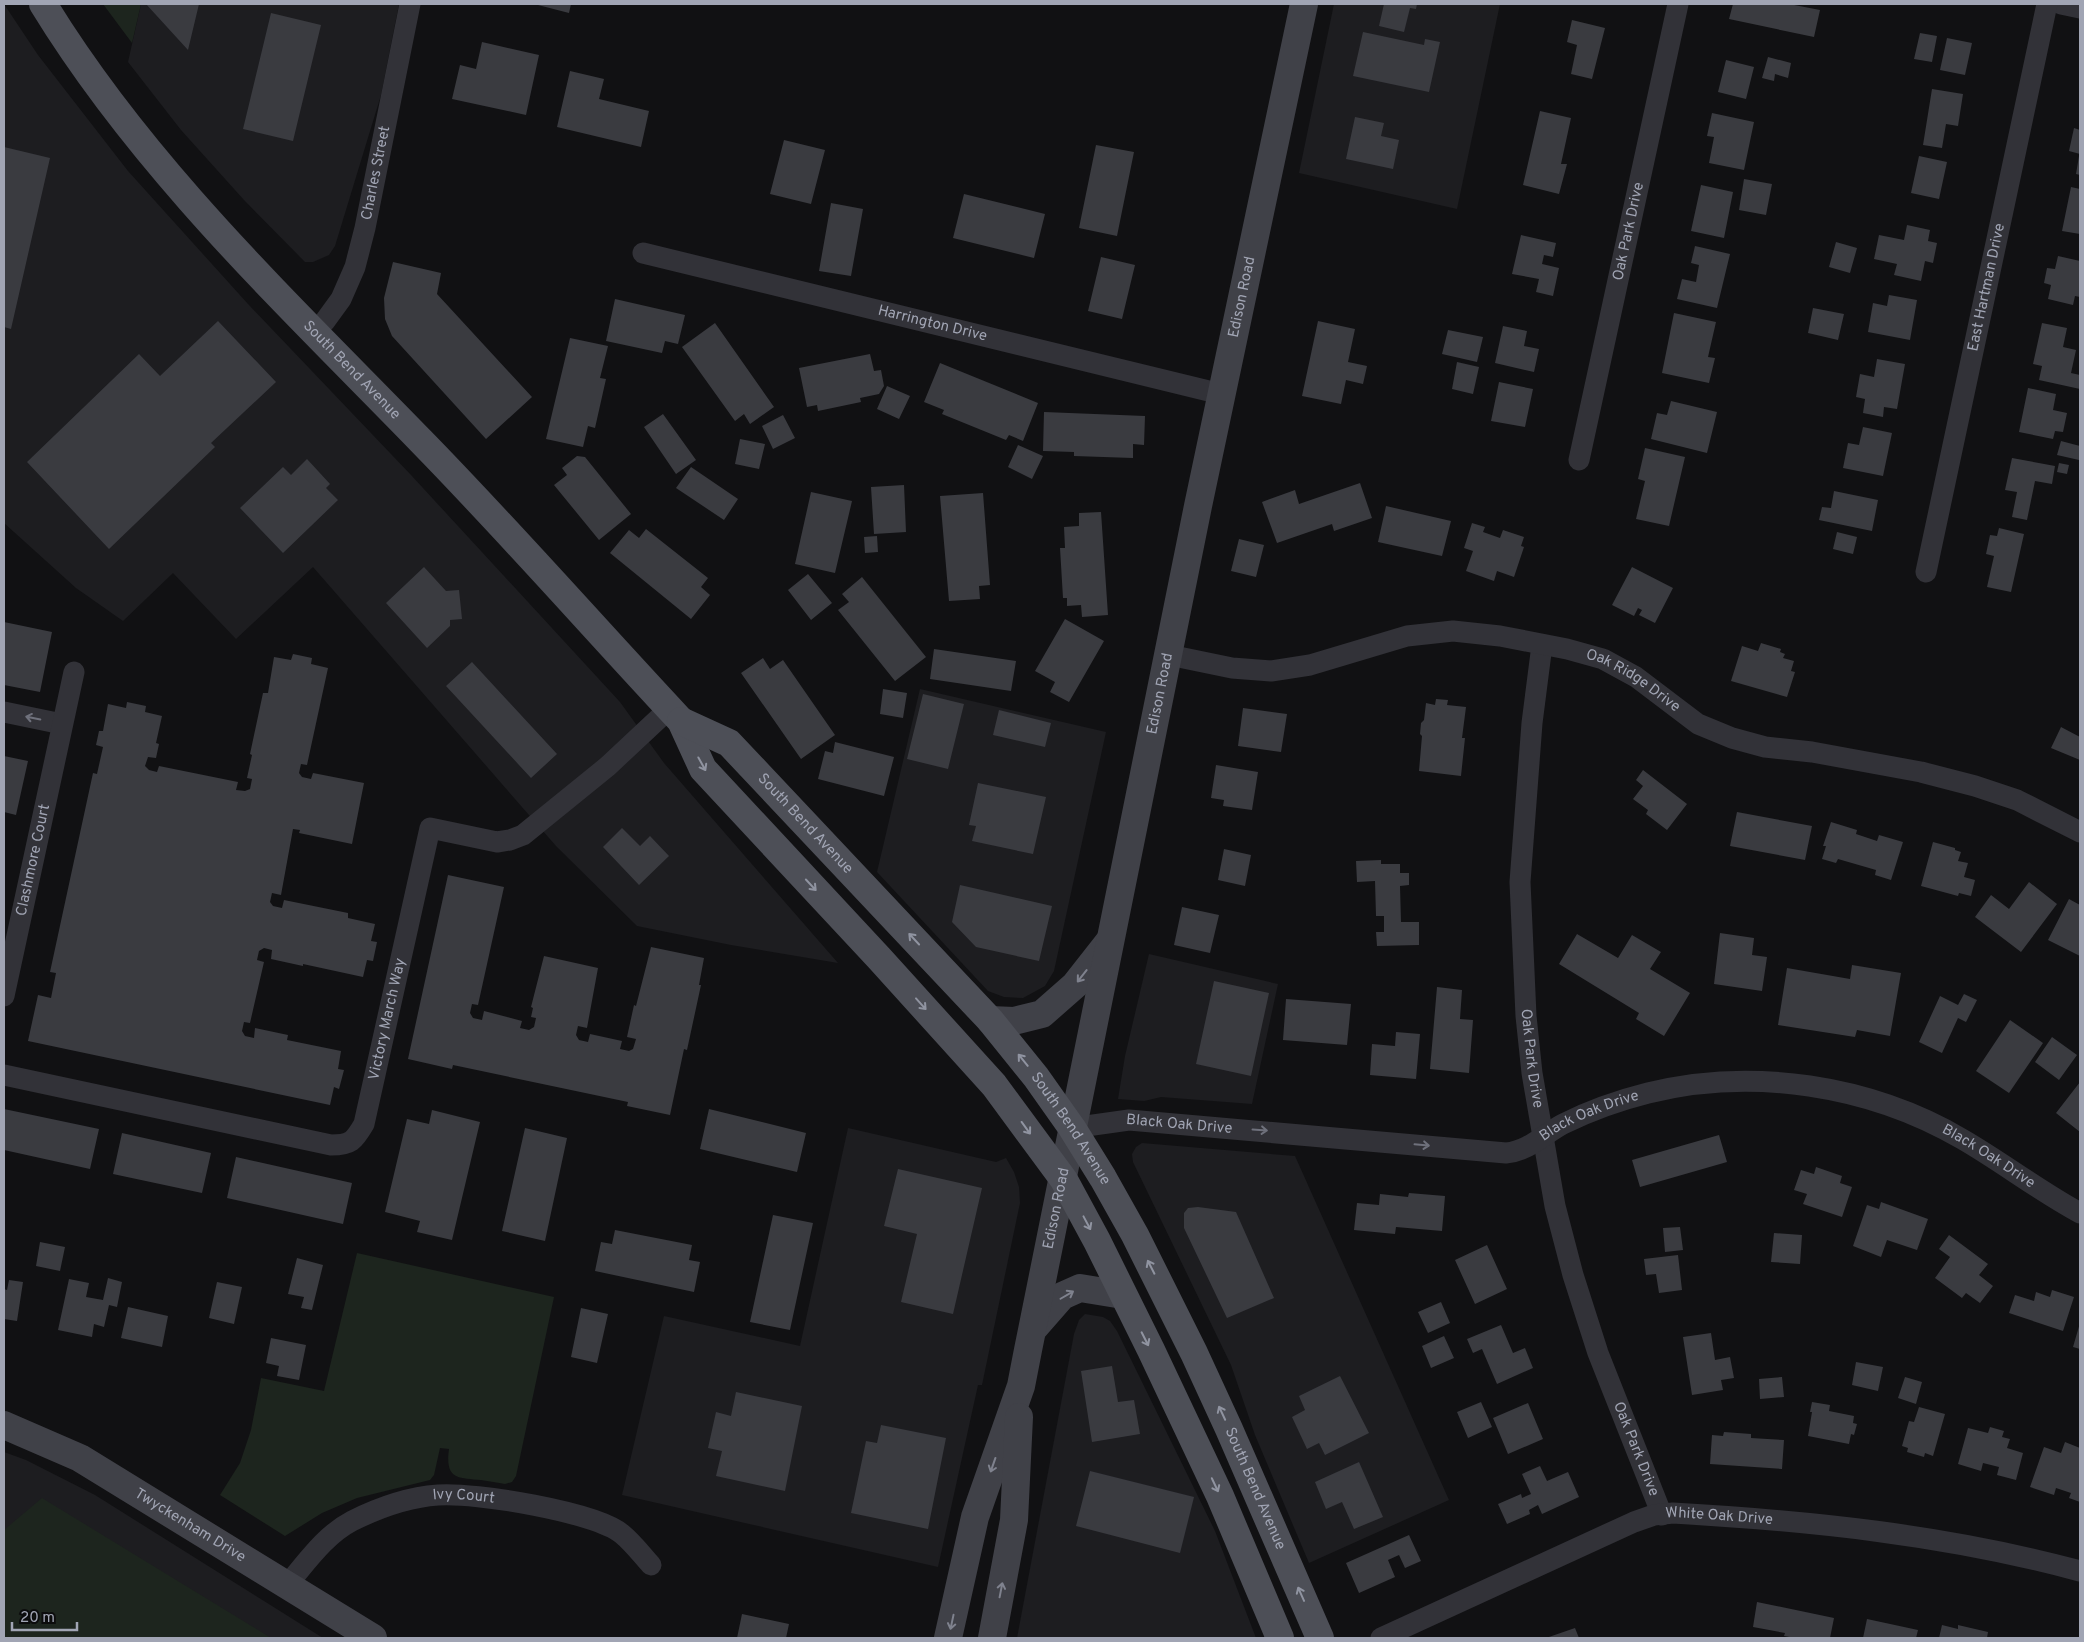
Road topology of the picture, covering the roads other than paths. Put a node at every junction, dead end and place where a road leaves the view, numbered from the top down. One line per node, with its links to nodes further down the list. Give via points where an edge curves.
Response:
1 (43, 4): 9 (main road, South Bend Avenue, via 108,99 151,154)
2 (410, 4): 9 (street, Charles Street, via 355,267 341,299)
3 (1304, 4): 10 (main road, Edison Road)
4 (1678, 4): 11 (street, Oak Park Drive)
5 (2047, 4): 12 (street, East Hartman Drive)
6 (2061, 4): 7 (street)
7 (2080, 8)
8 (643, 252): 10 (street, Harrington Drive)
9 (314, 332): 17 (main road, South Bend Avenue, via 421,441)
10 (1221, 394): 14 (main road, Edison Road)
11 (1579, 460)
12 (1926, 572)
13 (1542, 645): 14 (street, Oak Ridge Drive, via 1453,631 1407,636 1310,665 1271,671 1232,668); 19 (street, Oak Ridge Drive, via 1603,659 1636,678 1698,724 1732,738 1765,747 1812,752 1921,772 1975,786 2017,800); 25 (street, Oak Park Drive, via 1532,723 1520,882 1526,1016)
14 (1169, 655): 20 (main road, Edison Road)
15 (74, 672): 18 (street, Clashmore Court)
16 (4, 712): 18 (street, one-way to 16)
17 (675, 714): 22 (main road, South Bend Avenue, one-way to 17, via 729,743); 23 (street, Victory March Way, via 522,835 496,842 430,828 364,1124 352,1142 331,1145); 26 (main road, South Bend Avenue, one-way to 26, via 703,769 994,1085)
18 (62, 724): 21 (street, Clashmore Court)
19 (2080, 832)
20 (1112, 938): 22 (main road, one-way to 22, via 1075,985 1042,1014 1014,1021); 24 (main road, Edison Road)
21 (4, 996)
22 (990, 1020): 24 (main road, South Bend Avenue, one-way to 22)
23 (4, 1075)
24 (1072, 1128): 25 (street, Black Oak Drive, one-way to 25, via 1129,1120 1506,1153 1521,1150); 26 (main road, Edison Road); 40 (main road, South Bend Avenue, one-way to 24, via 1194,1353 1135,1235)
25 (1543, 1138): 27 (street, Black Oak Drive, via 1563,1124 1648,1093 1744,1081 1794,1084 1847,1093 1928,1121 1963,1139); 32 (street, Oak Park Drive, via 1555,1206 1573,1275 1598,1353)
26 (1064, 1180): 28 (main road, South Bend Avenue, one-way to 28); 29 (main road, Edison Road)
27 (2080, 1213)
28 (1123, 1295): 29 (main road, one-way to 28, via 1062,1296 1080,1288); 39 (main road, South Bend Avenue, one-way to 39, via 1220,1496)
29 (1033, 1329): 30 (main road, Edison Road)
30 (1021, 1386): 37 (main road, Edison Road, one-way to 37, via 975,1517); 38 (main road, Edison Road, one-way to 30, via 1014,1520)
31 (4, 1425): 35 (main road, Twyckenham Drive, via 80,1458)
32 (1662, 1515): 34 (street, White Oak Drive, via 1674,1513 1847,1526 1979,1547); 41 (street, White Oak Drive, via 1634,1522)
33 (651, 1564): 35 (street, Ivy Court, via 621,1533 582,1516 499,1499 438,1495 389,1505 350,1522 321,1545)
34 (2080, 1570)
35 (287, 1585): 36 (main road, Twyckenham Drive)
36 (373, 1638)
37 (948, 1638)
38 (992, 1638)
39 (1280, 1638)
40 (1320, 1638)
41 (1381, 1638)

